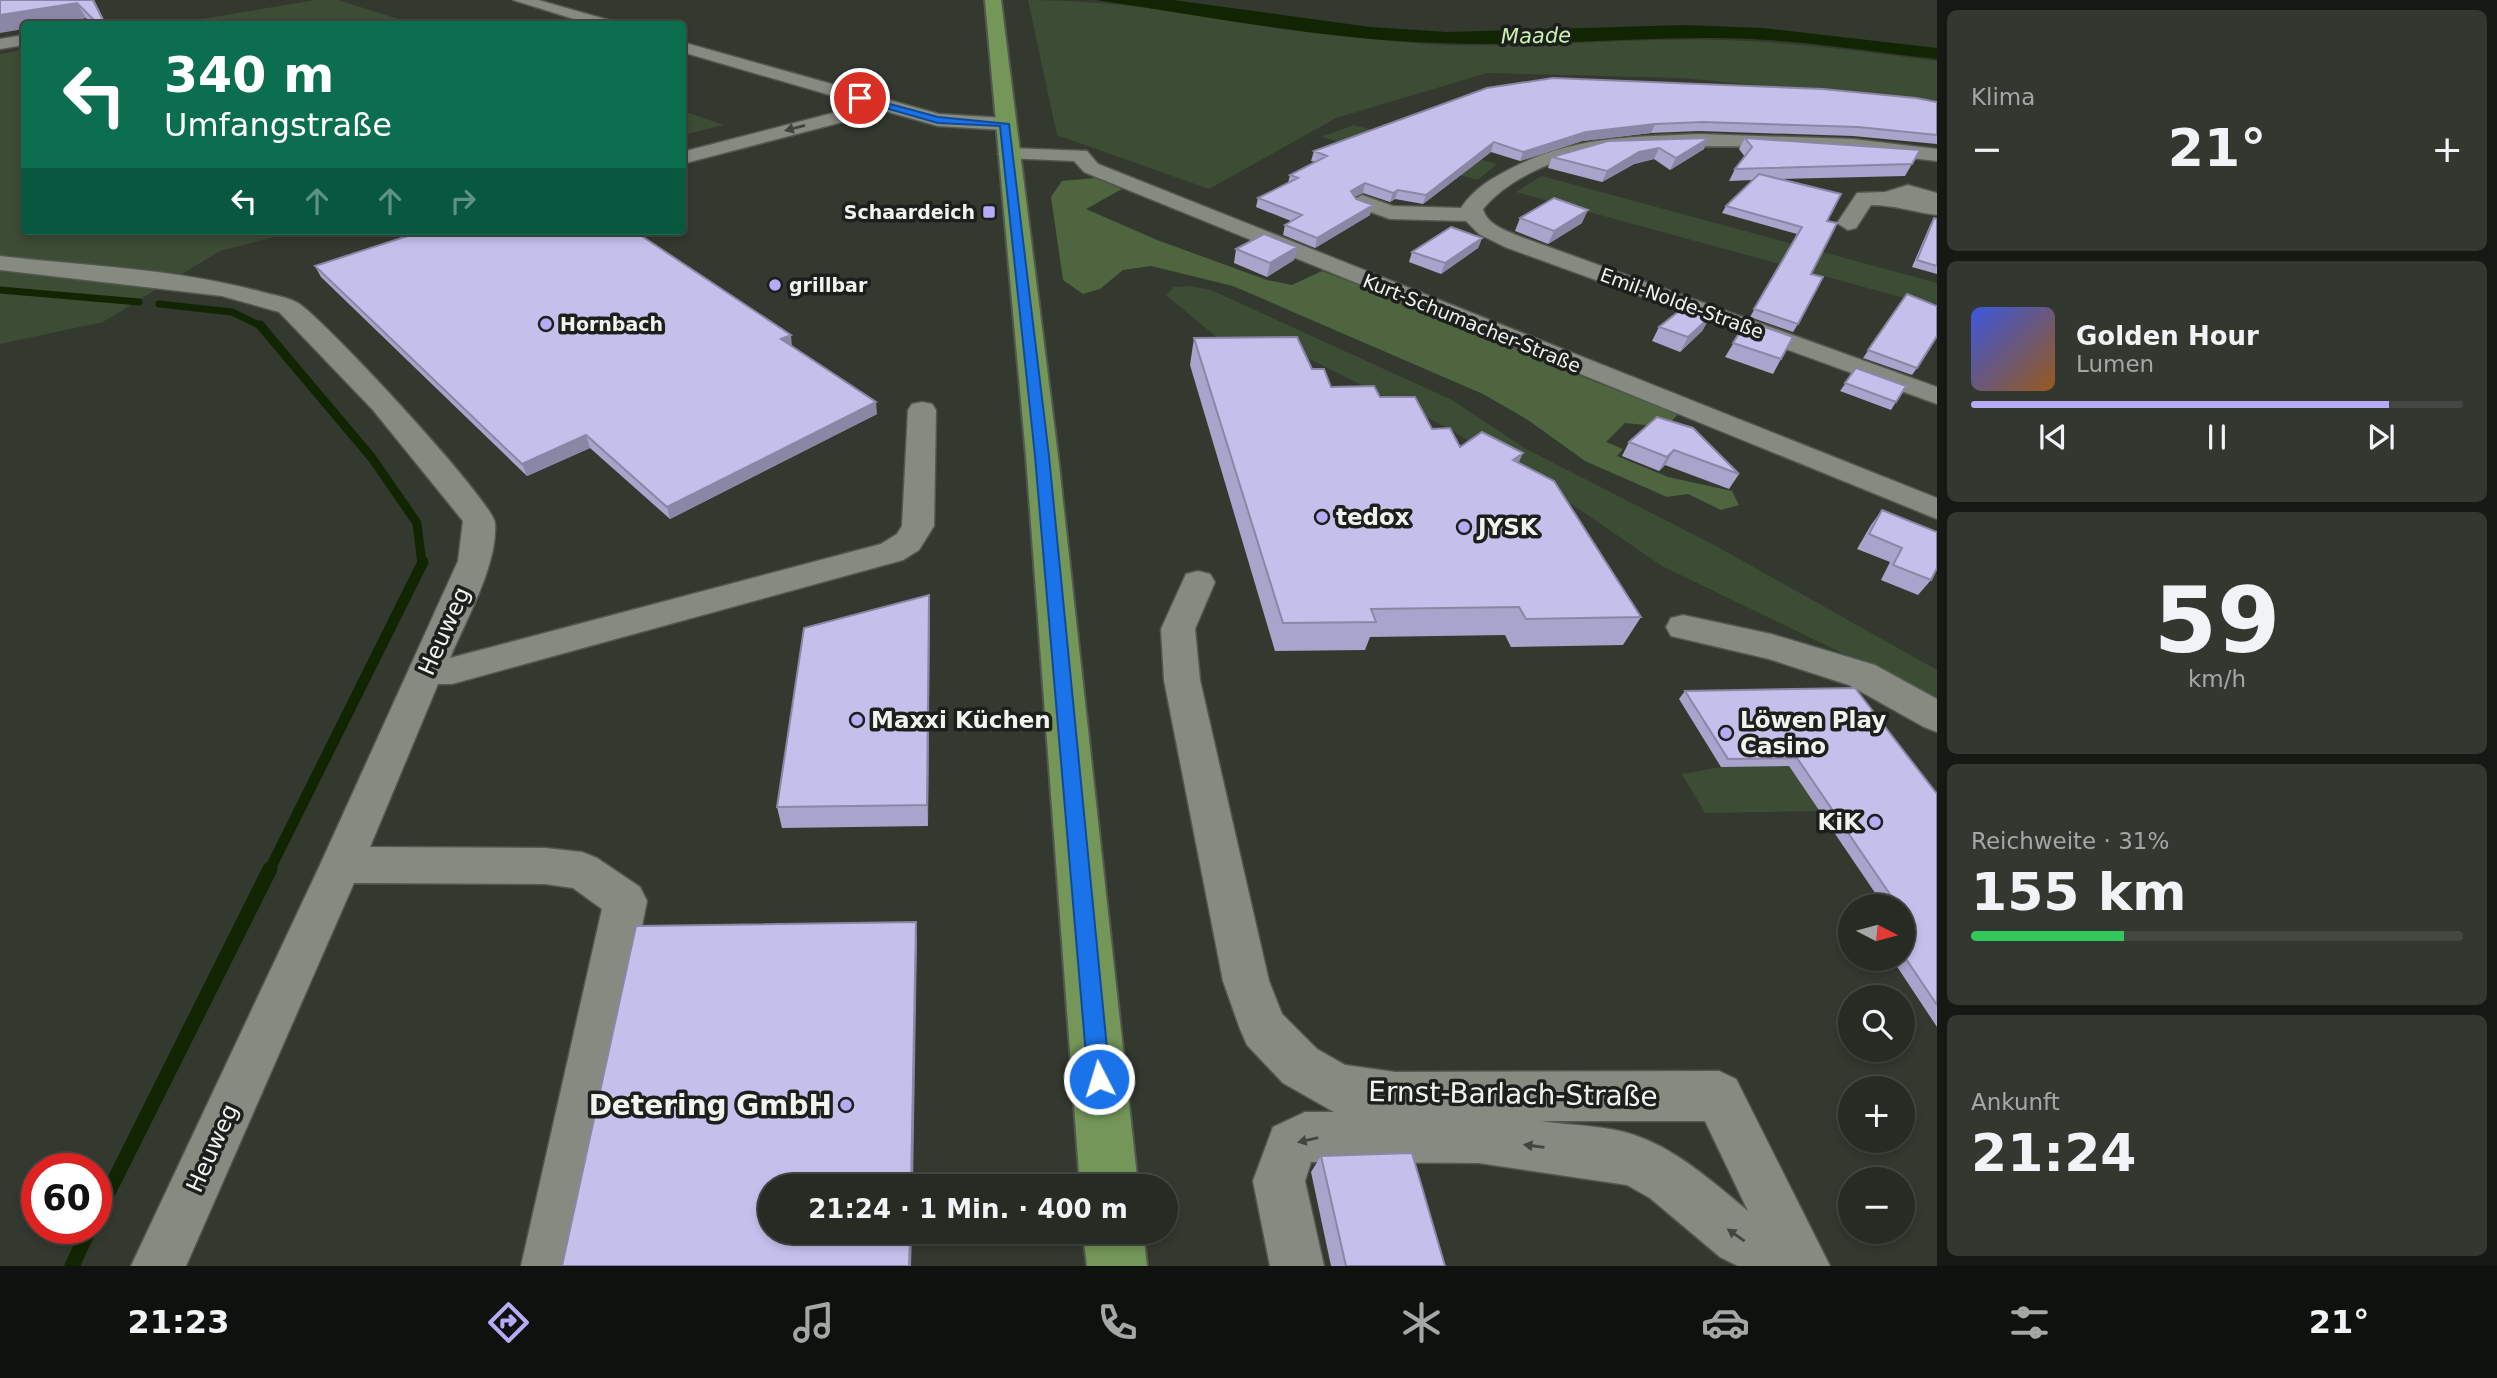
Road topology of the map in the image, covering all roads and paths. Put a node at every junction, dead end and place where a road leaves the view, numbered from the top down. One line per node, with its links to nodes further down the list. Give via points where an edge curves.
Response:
1 (521, 0): 3 (street)
2 (993, 0): 8 (main road)
3 (595, 21)
4 (21, 40): 5 (street)
5 (0, 44)
6 (686, 48): 7 (street)
7 (885, 105): 8 (street, via 958,123); 11 (street, one-way to 11)
8 (1004, 124): 9 (main road)
9 (1008, 154): 19 (street, Kurt-Schumacher-Straße, via 1080,155 1091,167 1196,211); 25 (main road, via 1042,456)
10 (1935, 155): 13 (street); 14 (street, via 1853,145 1699,139 1597,145 1554,155 1506,179 1474,201)
11 (686, 157)
12 (1362, 201): 14 (street, via 1390,212)
13 (1932, 204): 15 (street, via 1895,192 1896,199 1865,198)
14 (1472, 215): 17 (street, Emil-Nolde-Straße, via 1513,242)
15 (1848, 223)
16 (0, 263): 22 (street, Heuweg, via 223,289 288,307 306,321 383,404 479,521 474,561)
17 (1937, 396)
18 (922, 410): 22 (street, via 918,526 908,542 892,552 452,671)
19 (1936, 508)
20 (1198, 582): 27 (street, Ernst-Barlach-Straße, via 1178,629 1182,680 1246,981 1264,1029 1300,1066 1338,1089 1395,1097 1719,1096)
21 (1683, 627): 23 (street, via 1862,675)
22 (426, 671): 24 (street, Heuweg)
23 (1937, 717)
24 (341, 865): 28 (street, Heuweg); 29 (street, via 545,866 582,871 625,901)
25 (1108, 1174)
26 (1114, 1244): 30 (main road)
27 (1801, 1262): 31 (street, one-way to 31, via 1739,1238 1668,1180 1634,1160 1479,1138 1305,1137 1291,1145 1279,1181)
28 (158, 1266)
29 (548, 1266)
30 (1117, 1266)
31 (1297, 1266)

